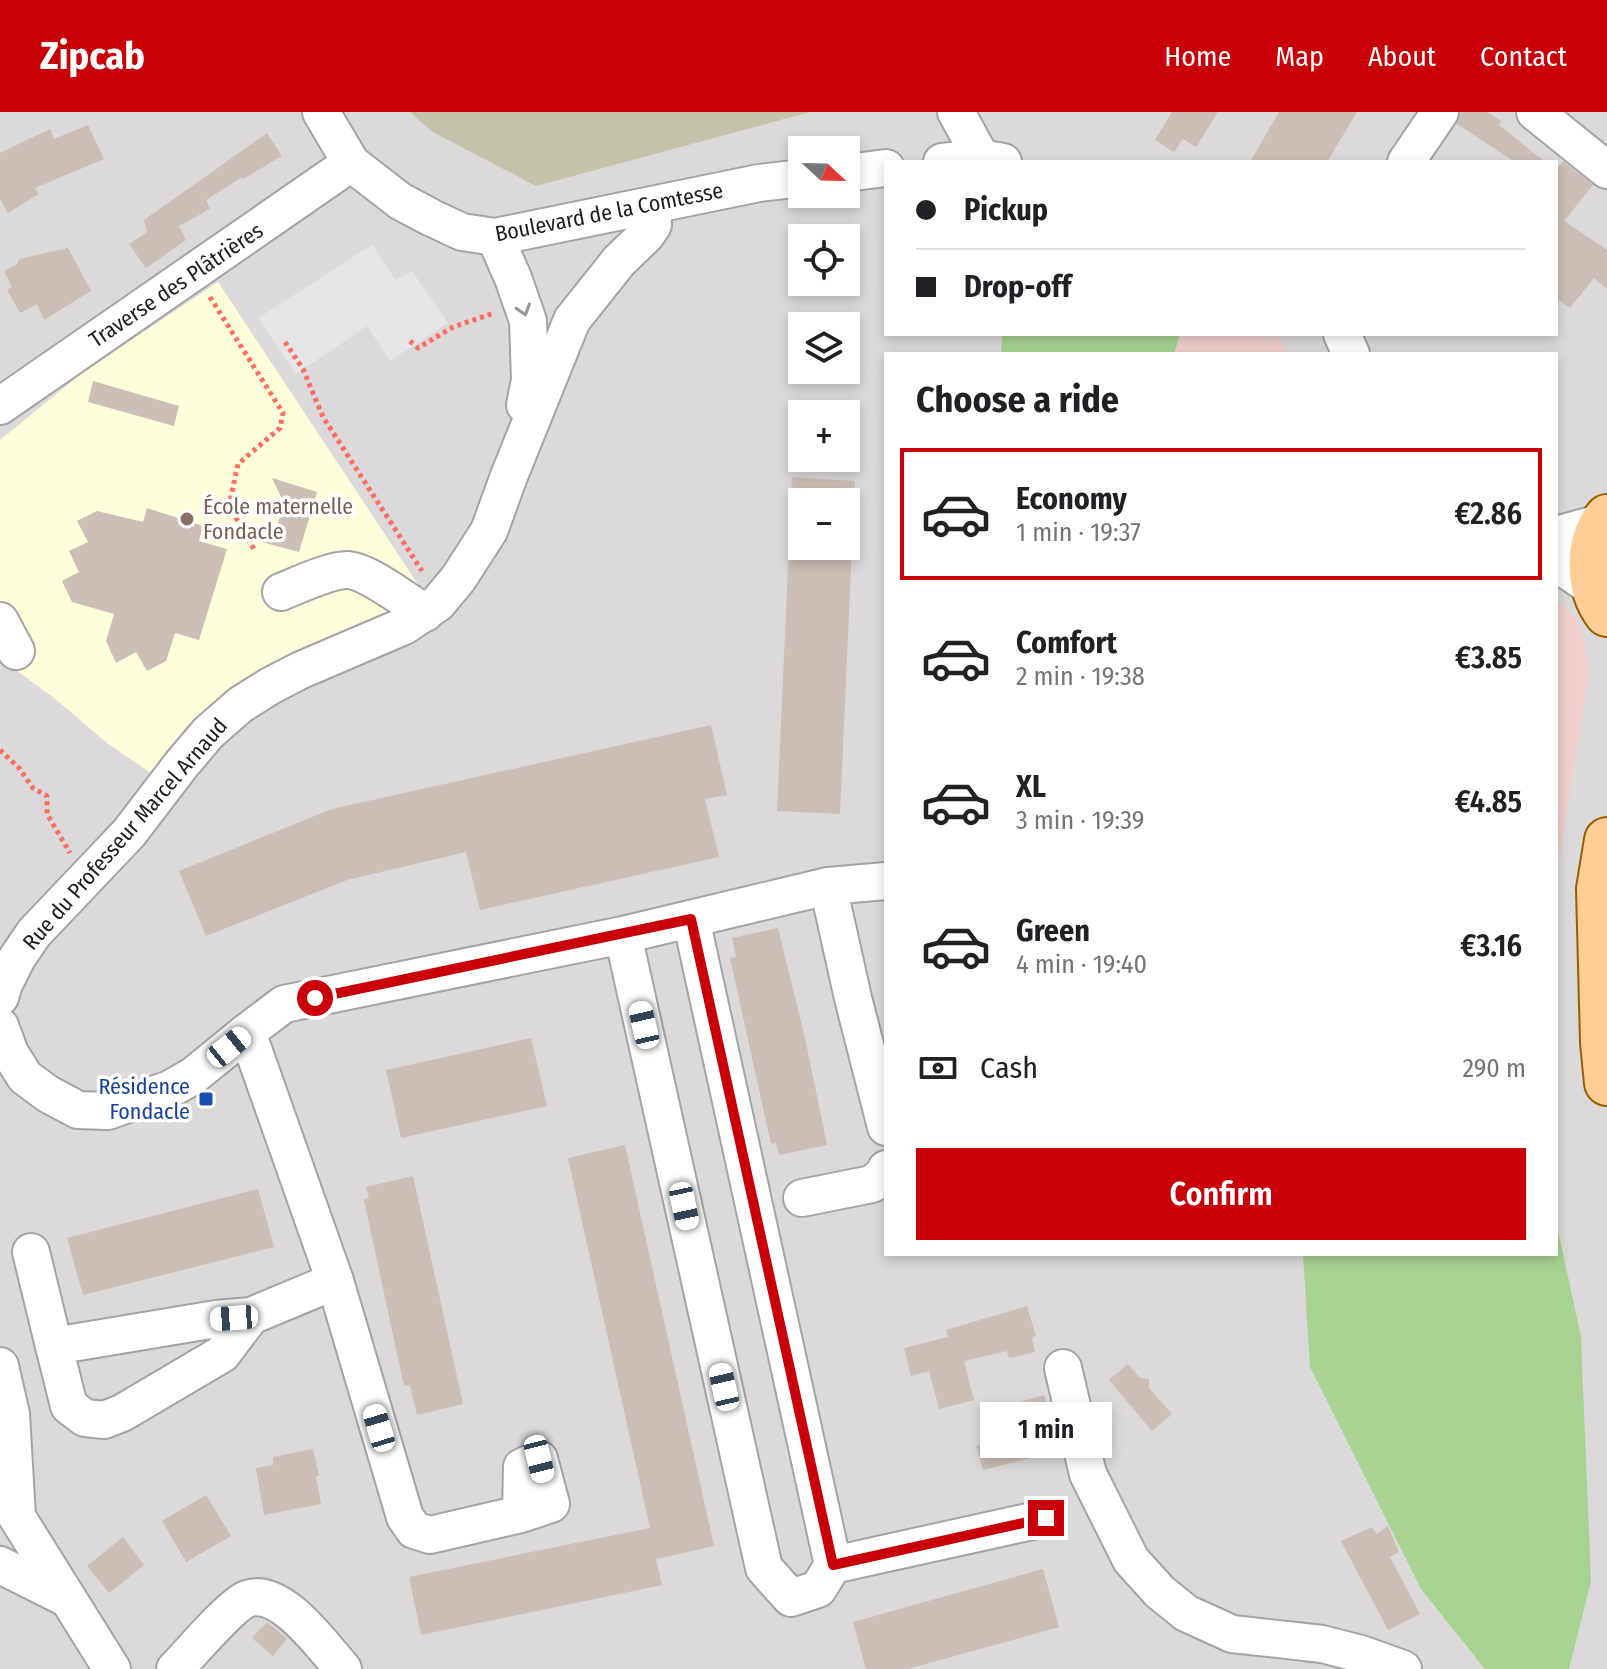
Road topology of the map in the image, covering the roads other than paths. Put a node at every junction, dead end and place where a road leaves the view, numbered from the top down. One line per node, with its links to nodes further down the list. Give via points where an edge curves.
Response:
1 (321, 112): 7 (street, Boulevard de la Comtesse)
2 (956, 112): 5 (street)
3 (1440, 112): 6 (street)
4 (1535, 112): 9 (street)
5 (992, 160)
6 (1407, 160)
7 (351, 163): 13 (street, Boulevard de la Comtesse, via 432,218 462,232); 14 (street, Traverse des Plâtrières)
8 (884, 168): 10 (street)
9 (1607, 170)
10 (860, 171)
11 (788, 180): 12 (street, Boulevard de la Comtesse)
12 (652, 206): 13 (street, Boulevard de la Comtesse); 15 (street, Rue du Professeur Marcel Arnaud, via 653,225 646,235 572,320)
13 (495, 237): 15 (street, Rue du Professeur Marcel Arnaud, one-way to 15, via 528,321 530,380)
14 (0, 406)
15 (509, 476): 19 (street, Rue du Professeur Marcel Arnaud, via 489,531 458,579 438,603)
16 (1605, 520): 17 (street); 17 (main road, via 1591,555)
17 (1572, 572)
18 (281, 592): 19 (street, via 348,570)
19 (421, 610): 25 (street, Rue du Professeur Marcel Arnaud, via 404,626 280,681 208,733 129,833 34,933)
20 (1607, 840): 28 (main road, via 1599,889)
21 (884, 881): 22 (street)
22 (828, 886): 23 (street); 29 (street)
23 (691, 919): 24 (street); 41 (street)
24 (623, 935): 27 (street, via 284,1004); 41 (street, via 764,1568 791,1598 818,1589)
25 (0, 997)
26 (0, 1026): 27 (street, via 25,1077 78,1110 108,1111 193,1076)
27 (247, 1032): 33 (street)
28 (1607, 1083)
29 (884, 1119)
30 (884, 1173): 31 (street, via 872,1184)
31 (802, 1198)
32 (31, 1252): 35 (street)
33 (335, 1281): 34 (street); 38 (street, via 405,1517 414,1530 430,1535)
34 (251, 1316): 35 (street); 35 (street, via 222,1354 104,1420 85,1418 69,1406)
35 (54, 1346)
36 (0, 1366): 42 (street, via 11,1414 17,1517)
37 (1063, 1368): 46 (street, via 1088,1474 1131,1560 1160,1592 1186,1613 1232,1634 1322,1644)
38 (521, 1514)
39 (1046, 1518): 41 (street)
40 (0, 1565): 42 (street)
41 (833, 1565)
42 (68, 1599): 43 (street)
43 (112, 1669)
44 (175, 1669): 45 (street, via 230,1612 247,1599 267,1598 285,1607)
45 (343, 1669)
46 (1403, 1669)

